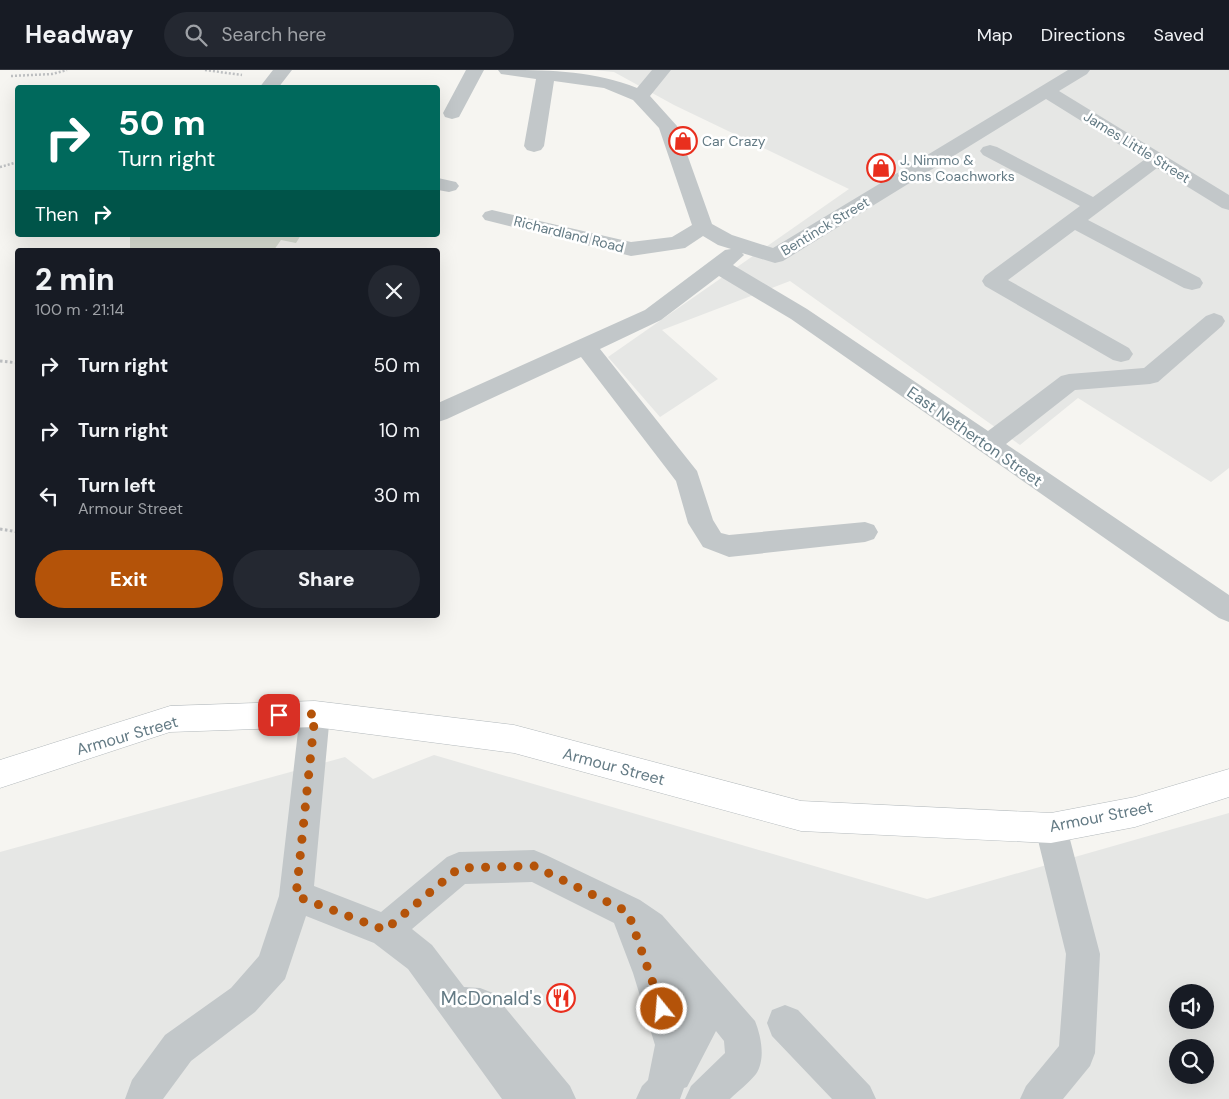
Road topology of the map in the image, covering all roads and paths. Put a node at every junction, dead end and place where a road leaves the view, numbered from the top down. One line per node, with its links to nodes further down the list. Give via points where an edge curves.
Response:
1 (67, 70): 8 (path)
2 (205, 70): 9 (path)
3 (475, 70): 12 (street)
4 (507, 70): 7 (street)
5 (662, 70): 11 (street)
6 (1081, 70): 10 (street, Bentinck Street)
7 (546, 75): 11 (street, via 608,82); 13 (street)
8 (11, 76)
9 (275, 79)
10 (1046, 91): 15 (street, James Little Street); 23 (street, Bentinck Street, via 775,256)
11 (640, 96): 22 (street, via 668,126)
12 (452, 113)
13 (534, 146)
14 (990, 151): 19 (street)
15 (1157, 159): 18 (street, James Little Street); 19 (street)
16 (15, 163): 17 (path)
17 (0, 167)
18 (1229, 204)
19 (1095, 206): 21 (street)
20 (492, 216): 22 (street, Richardland Road, via 631,249 678,243)
21 (1075, 222): 25 (street); 28 (street, via 993,281)
22 (703, 227): 23 (street, Bentinck Street)
23 (744, 247): 24 (street)
24 (718, 266): 27 (street, via 653,315); 32 (street, East Netherton Street, via 799,314)
25 (1192, 283)
26 (1214, 321): 32 (street, via 1150,376 1069,382)
27 (585, 346): 31 (street); 35 (street, via 688,478 701,523 712,540 729,546)
28 (1122, 354)
29 (0, 361): 30 (path)
30 (15, 362)
31 (440, 412)
32 (988, 444): 36 (street, East Netherton Street)
33 (0, 529): 34 (path)
34 (15, 532)
35 (864, 532)
36 (1229, 610)
37 (315, 714): 38 (main road, Armour Street, via 170,719); 40 (main road, Armour Street, via 514,739 801,816); 41 (street)
38 (0, 774)
39 (1229, 783): 40 (main road, Armour Street, via 1135,812)
40 (1051, 828): 52 (street, via 1082,954 1078,1053)
41 (296, 896): 43 (street); 47 (street, via 273,967 242,1000 178,1048)
42 (633, 927): 43 (street, via 534,866 459,868); 46 (street, via 669,966 700,1027); 50 (street, via 650,927 742,1034 743,1061)
43 (385, 930): 44 (street, via 420,957)
44 (454, 1004): 48 (street); 49 (street, via 480,1006)
45 (786, 1023): 51 (street)
46 (660, 1094)
47 (144, 1099)
48 (525, 1099)
49 (557, 1099)
50 (704, 1099)
51 (857, 1099)
52 (1039, 1099)

